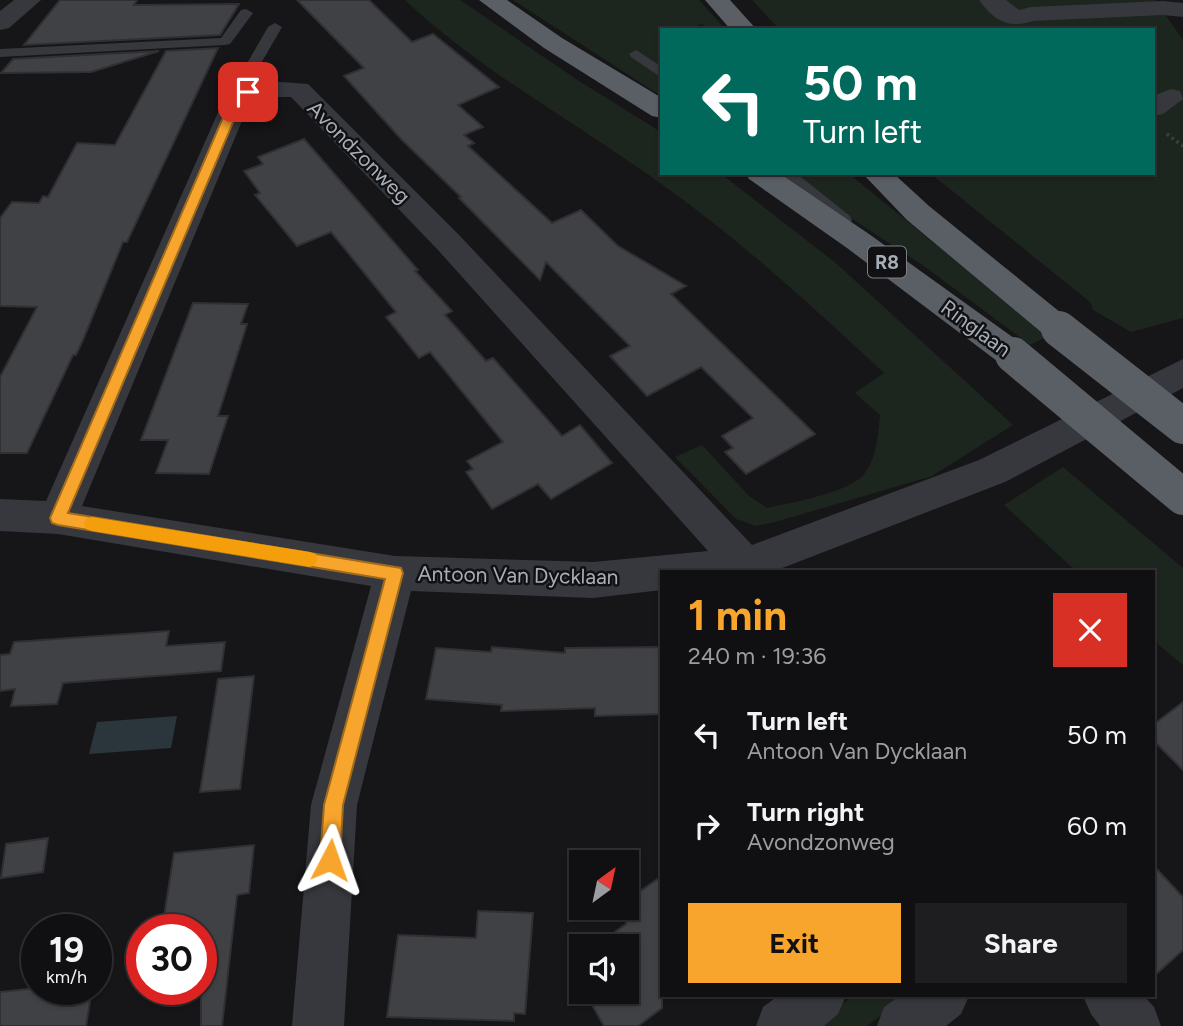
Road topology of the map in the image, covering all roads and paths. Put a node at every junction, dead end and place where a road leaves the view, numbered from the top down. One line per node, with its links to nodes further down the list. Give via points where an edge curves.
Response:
1 (29, 0): 7 (street)
2 (491, 0): 15 (highway)
3 (717, 0): 10 (highway)
4 (991, 0): 8 (street)
5 (246, 13): 11 (lane, via 225,41)
6 (1182, 13): 8 (street, via 1163,8 1031,14)
7 (0, 23)
8 (1022, 24)
9 (275, 27): 14 (lane, via 245,79)
10 (743, 28)
11 (0, 53)
12 (636, 54): 13 (lane)
13 (660, 72)
14 (248, 92): 26 (street, via 237,99); 27 (street, Avondzonweg, via 299,90 449,243)
15 (660, 109)
16 (762, 175): 21 (highway, Ringlaan / R8)
17 (788, 175): 21 (lane)
18 (866, 175): 20 (lane)
19 (878, 175): 20 (highway)
20 (1059, 329): 23 (highway, bridge)
21 (1013, 355): 24 (highway, Ringlaan / R8, bridge)
22 (1183, 372): 27 (street, via 992,471)
23 (1183, 426)
24 (1183, 497)
25 (0, 515): 26 (street, Antoon Van Dycklaan)
26 (58, 518): 29 (street, Antoon Van Dycklaan)
27 (745, 565): 28 (street)
28 (691, 570)
29 (395, 573): 30 (street, Antoon Van Dycklaan, via 593,580); 34 (street, via 334,805)
30 (660, 573)
31 (819, 997): 35 (street)
32 (942, 997): 36 (street)
33 (1110, 997): 37 (street)
34 (318, 1026)
35 (782, 1026)
36 (903, 1026)
37 (1135, 1026)

